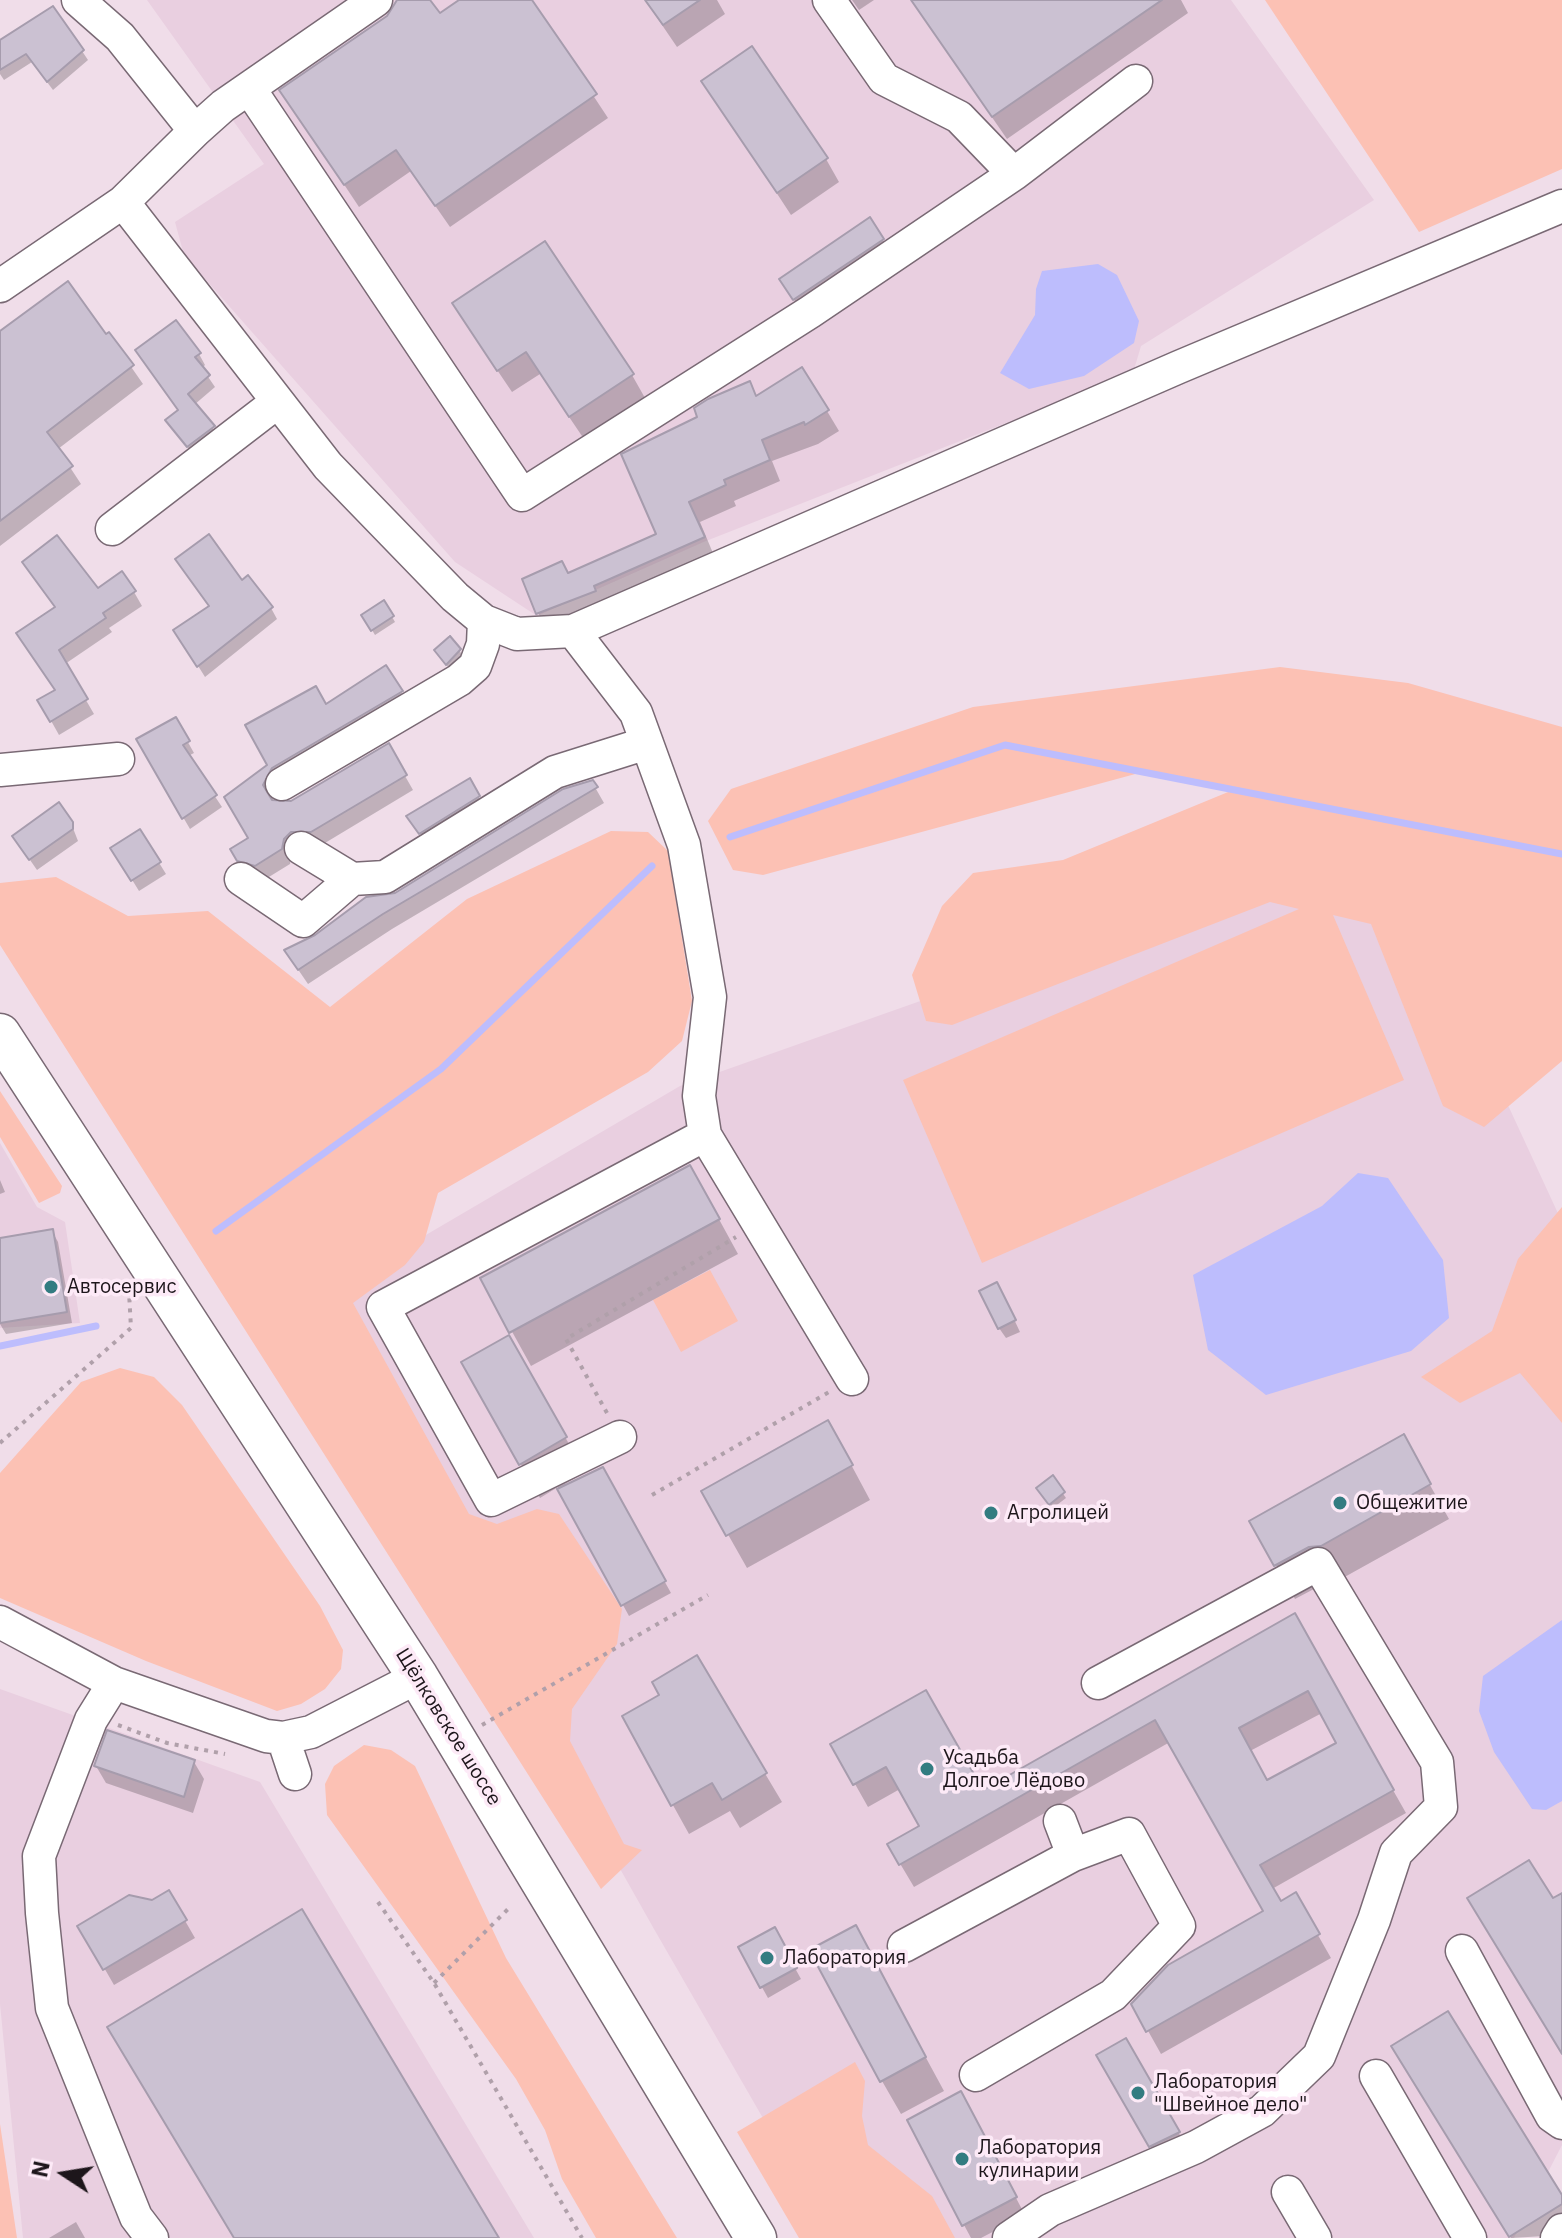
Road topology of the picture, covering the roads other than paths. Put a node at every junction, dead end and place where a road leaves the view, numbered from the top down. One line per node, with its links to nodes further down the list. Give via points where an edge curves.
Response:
1 (376, 0): 5 (street)
2 (829, 0): 7 (street, via 884,79 959,117)
3 (82, 2): 6 (street, via 120,37)
4 (1136, 81): 7 (street)
5 (249, 88): 6 (street); 7 (street, via 522,495 810,312)
6 (195, 131): 8 (street)
7 (1014, 174)
8 (123, 202): 10 (street); 11 (street)
9 (1562, 206): 14 (street)
10 (0, 286)
11 (276, 403): 12 (street); 13 (street, via 328,466)
12 (112, 529)
13 (484, 621): 14 (street, via 517,634); 18 (street, via 475,666 459,680)
14 (573, 631): 15 (street, via 636,713)
15 (647, 743): 21 (street, via 555,772 385,877); 23 (street, via 684,845 710,997 699,1096)
16 (118, 759): 17 (street)
17 (0, 770)
18 (282, 784)
19 (301, 848): 21 (street)
20 (241, 879): 21 (street, via 303,921)
21 (352, 879)
22 (0, 1034): 27 (main road, Щёлковское шоссе)
23 (705, 1135): 24 (street); 25 (street, via 383,1307 491,1500)
24 (852, 1379)
25 (620, 1437)
26 (0, 1622): 28 (street)
27 (418, 1677): 30 (street, via 311,1732); 42 (main road, Щёлковское шоссе)
28 (114, 1683): 30 (street, via 236,1727); 41 (street, via 93,1716 39,1856 52,2008 136,2217)
29 (1098, 1683): 43 (street, via 1318,1564 1437,1762 1441,1807 1396,1853 1319,2056 1262,2111 1196,2147 1050,2210)
30 (283, 1738): 31 (street)
31 (295, 1774)
32 (1060, 1821): 33 (street)
33 (1073, 1855): 34 (street); 36 (street, via 1129,1834 1179,1926 1113,1995)
34 (904, 1946)
35 (1462, 1951): 38 (street, via 1552,2116)
36 (976, 2075)
37 (1376, 2076): 45 (street)
38 (1562, 2123)
39 (1288, 2192): 44 (street)
40 (1562, 2230): 46 (street)
41 (152, 2238)
42 (756, 2238)
43 (1009, 2238)
44 (1315, 2238)
45 (1470, 2238)
46 (1557, 2238)

